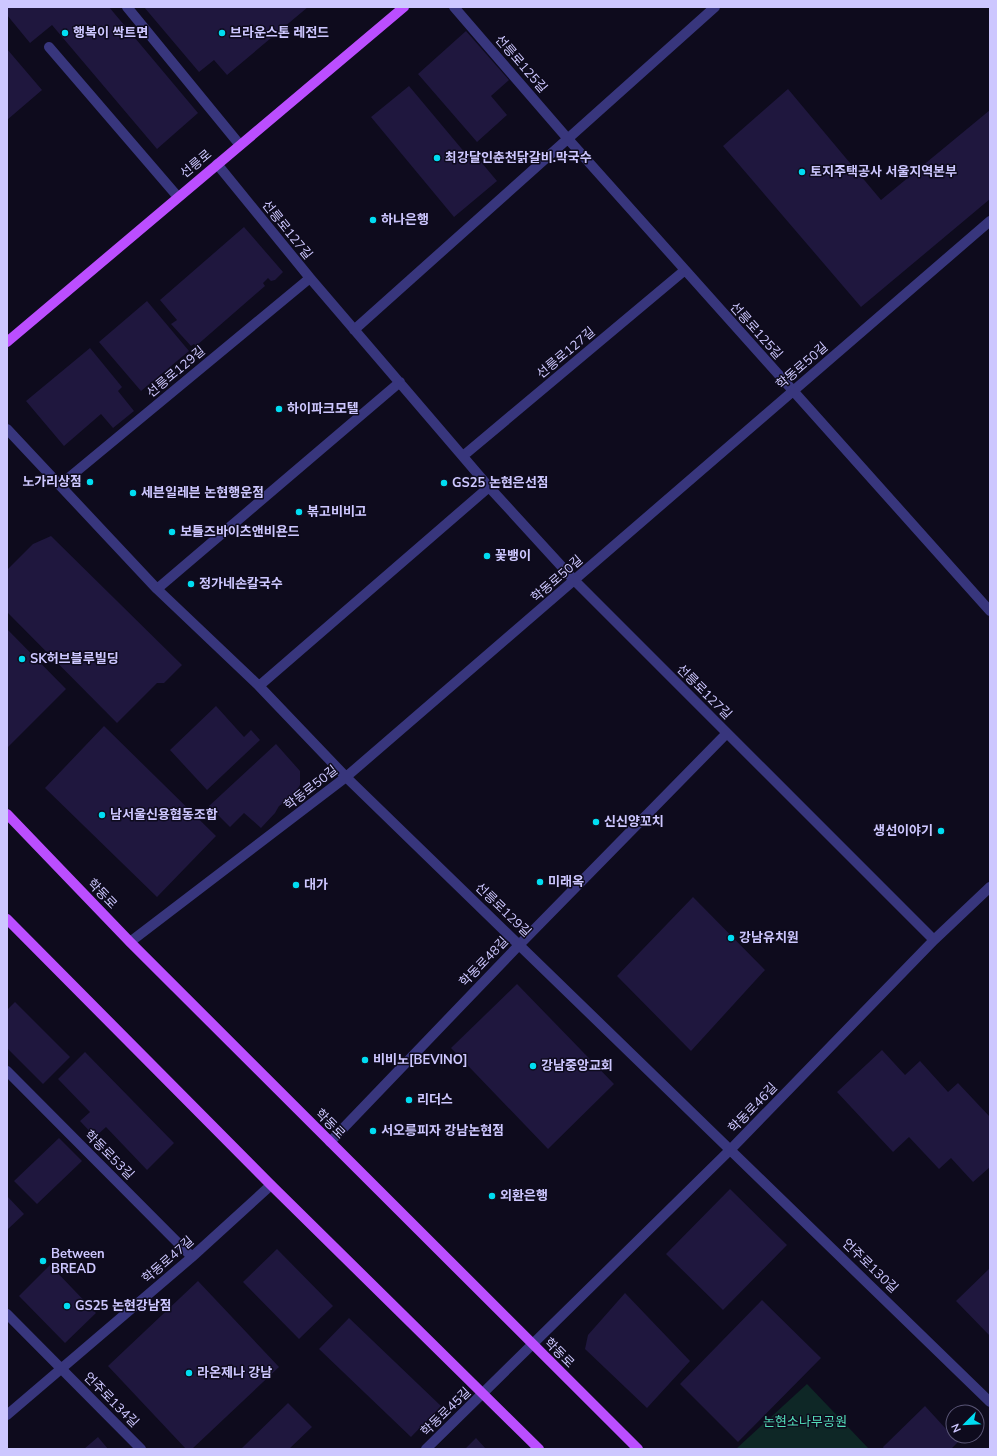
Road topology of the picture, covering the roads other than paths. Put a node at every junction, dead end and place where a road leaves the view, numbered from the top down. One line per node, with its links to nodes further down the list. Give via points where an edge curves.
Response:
1 (127, 7): 7 (street)
2 (404, 7): 7 (main road, 선릉로)
3 (454, 7): 6 (street, 선릉로125길)
4 (715, 7): 6 (street)
5 (49, 47): 9 (street)
6 (568, 139): 11 (street, 선릉로125길); 13 (street)
7 (240, 145): 8 (main road, 선릉로)
8 (217, 164): 9 (main road, 선릉로); 12 (street, 선릉로127길)
9 (178, 197): 14 (main road, 선릉로)
10 (990, 222): 16 (street, 학동로50길)
11 (685, 270): 16 (street, 선릉로125길); 18 (street, 선릉로127길)
12 (310, 278): 13 (street, 선릉로127길); 19 (street, 선릉로129길)
13 (354, 330): 15 (street, 선릉로127길)
14 (7, 342)
15 (400, 382): 18 (street, 선릉로127길); 22 (street)
16 (793, 391): 21 (street, 학동로50길); 23 (street, 선릉로125길)
17 (7, 429): 19 (street, 선릉로129길)
18 (463, 456): 20 (street, 선릉로127길)
19 (60, 485): 22 (street, 선릉로129길)
20 (489, 487): 21 (street, 선릉로127길); 24 (street)
21 (575, 581): 25 (street, 선릉로127길); 26 (street, 학동로50길)
22 (157, 589): 24 (street, 선릉로129길)
23 (990, 612)
24 (259, 686): 26 (street, 선릉로129길)
25 (727, 733): 30 (street, 선릉로127길); 32 (street, 학동로48길)
26 (346, 777): 31 (street, 학동로50길); 32 (street, 선릉로129길)
27 (7, 814): 31 (main road, 학동로)
28 (990, 887): 30 (street, 학동로46길)
29 (7, 919): 36 (main road)
30 (934, 940): 35 (street, 학동로46길)
31 (130, 942): 34 (main road, 학동로)
32 (520, 944): 34 (street, 학동로48길); 35 (street, 선릉로129길)
33 (7, 1071): 37 (street, 학동로53길)
34 (330, 1142): 39 (main road, 학동로)
35 (731, 1149): 39 (street, 학동로46길); 42 (street, 언주로130길)
36 (271, 1186): 37 (street, 학동로47길); 41 (main road)
37 (192, 1257): 40 (street, 학동로47길)
38 (7, 1314): 40 (street, 언주로134길)
39 (533, 1345): 41 (street, 학동로46길); 47 (main road, 학동로)
40 (62, 1369): 43 (street, 학동로47길); 44 (street, 언주로134길)
41 (484, 1394): 45 (street, 학동로45길); 46 (main road)
42 (990, 1402)
43 (7, 1415)
44 (141, 1449)
45 (426, 1449)
46 (539, 1449)
47 (638, 1449)

